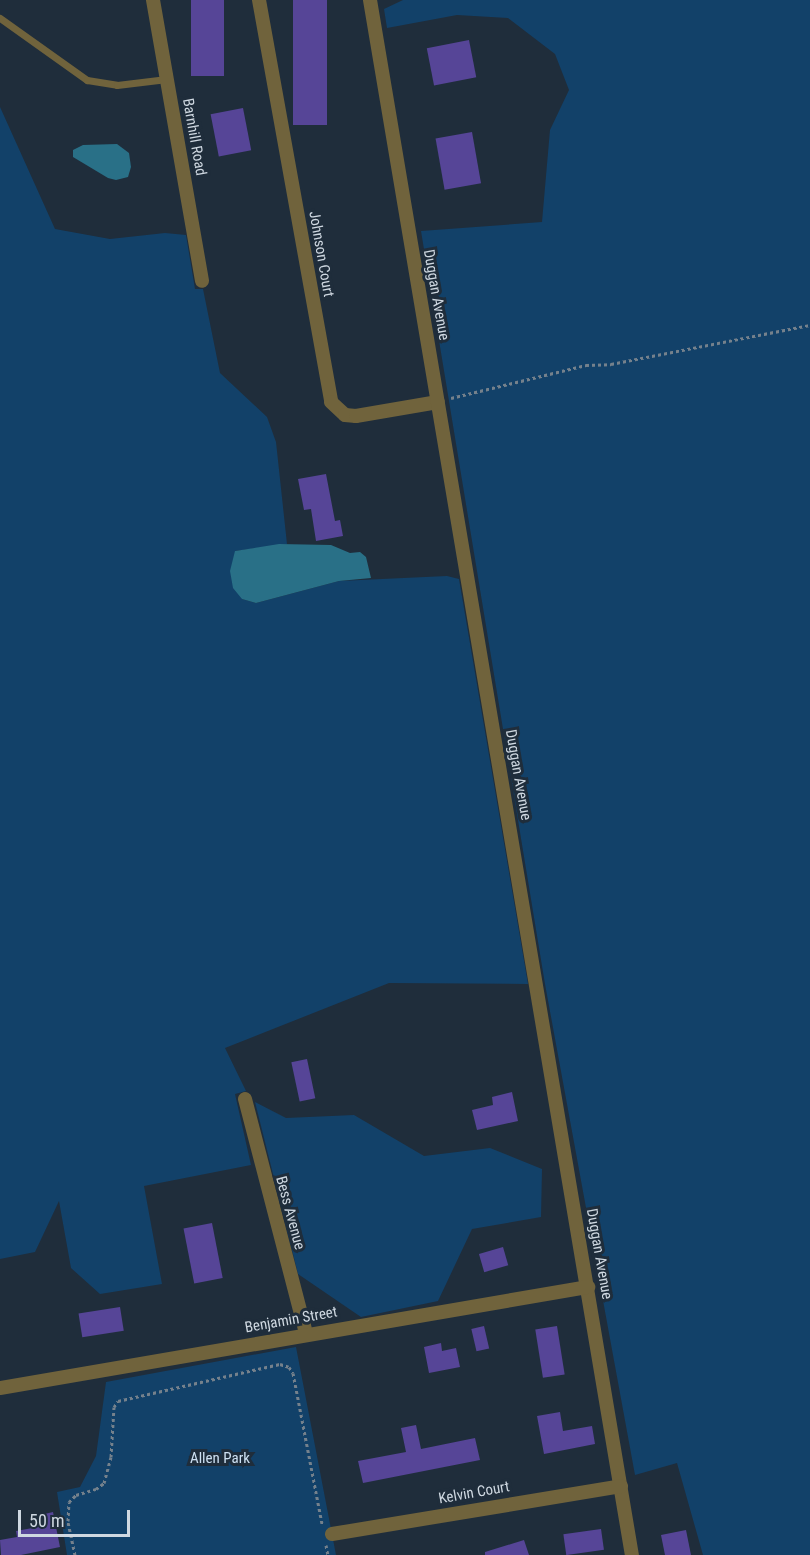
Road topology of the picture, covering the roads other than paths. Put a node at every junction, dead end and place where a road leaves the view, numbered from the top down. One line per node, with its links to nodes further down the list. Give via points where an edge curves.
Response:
1 (153, 0): 5 (street, Barnhill Road)
2 (259, 0): 7 (street, Johnson Court, via 331,402 345,415 356,416)
3 (370, 0): 7 (street, Duggan Avenue)
4 (0, 18): 5 (lane, via 87,80 117,85)
5 (167, 79): 6 (street, Barnhill Road)
6 (202, 281)
7 (438, 402): 9 (street, Duggan Avenue)
8 (245, 1099): 10 (street, Bess Avenue)
9 (588, 1287): 10 (street, Benjamin Street); 12 (street, Duggan Avenue)
10 (306, 1334): 11 (street, Benjamin Street)
11 (0, 1388)
12 (621, 1485): 13 (street, Kelvin Court); 14 (street, Duggan Avenue)
13 (327, 1537)
14 (632, 1555)

